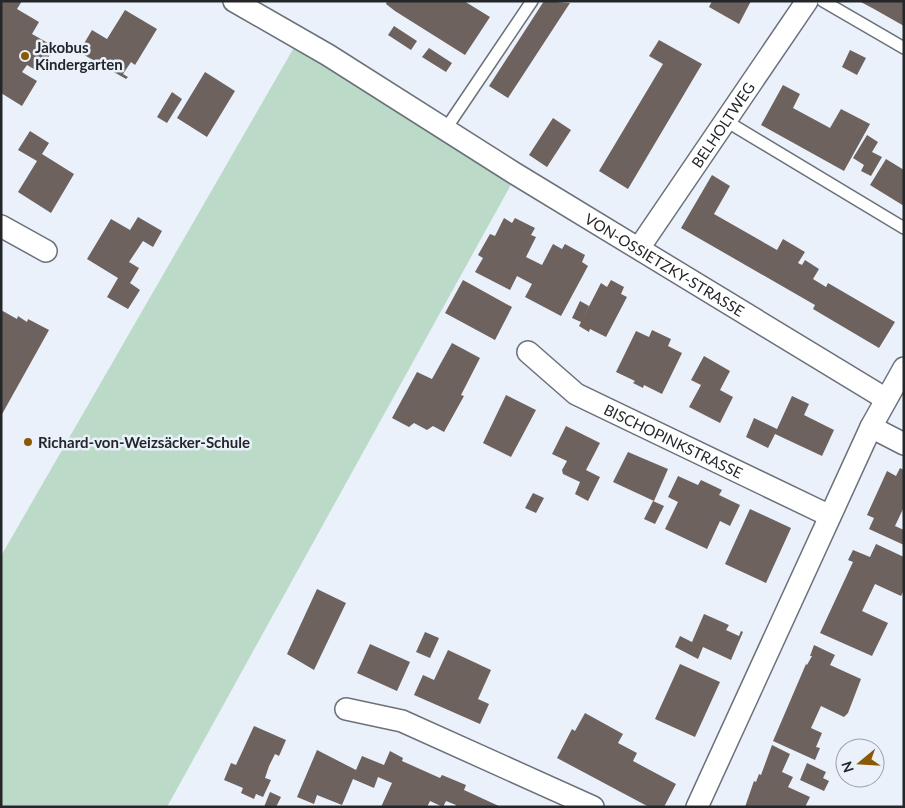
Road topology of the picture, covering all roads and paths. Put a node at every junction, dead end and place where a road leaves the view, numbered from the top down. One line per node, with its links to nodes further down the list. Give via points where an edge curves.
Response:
1 (234, 1): 7 (street, VON-OSSIETZKY-STRASSE, via 328,55)
2 (532, 1): 7 (lane)
3 (807, 1): 6 (street, BELHOLTWEG)
4 (823, 1): 5 (lane)
5 (904, 48)
6 (726, 121): 9 (lane); 10 (street, BELHOLTWEG)
7 (445, 130): 10 (street, VON-OSSIETZKY-STRASSE)
8 (1, 226): 11 (street)
9 (904, 228)
10 (639, 248): 14 (street, VON-OSSIETZKY-STRASSE)
11 (46, 251)
12 (528, 352): 17 (street, BISCHOPINKSTRASSE, via 576,394)
13 (904, 368): 14 (street)
14 (886, 399): 15 (street)
15 (871, 427): 16 (street); 17 (street)
16 (904, 444)
17 (830, 516): 20 (street)
18 (346, 709): 19 (street, via 402,721)
19 (593, 807)
20 (697, 807)

